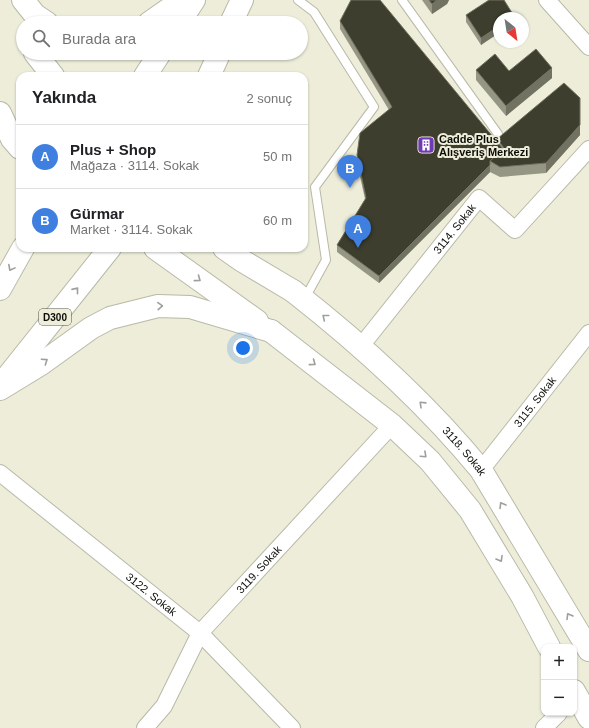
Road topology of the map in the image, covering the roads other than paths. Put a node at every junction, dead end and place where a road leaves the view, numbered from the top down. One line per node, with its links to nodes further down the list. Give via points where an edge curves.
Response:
1 (17, 0): 9 (main road)
2 (23, 0): 10 (main road)
3 (182, 0): 11 (main road)
4 (194, 0): 12 (main road)
5 (242, 0): 13 (main road)
6 (298, 0): 33 (lane, via 314,12 374,107 315,187 326,260)
7 (402, 0): 24 (lane)
8 (554, 3): 14 (street)
9 (22, 16)
10 (36, 16)
11 (159, 16)
12 (184, 16)
13 (234, 16)
14 (589, 47)
15 (40, 60): 19 (main road)
16 (155, 60): 20 (main road)
17 (216, 60): 21 (main road)
18 (219, 60): 22 (main road)
19 (50, 72)
20 (148, 72)
21 (210, 72)
22 (218, 72)
23 (0, 112): 25 (main road)
24 (498, 134)
25 (16, 144)
26 (589, 149): 36 (street, 3114. Sokak, via 515,230 480,198)
27 (21, 252): 32 (main road, one-way to 32)
28 (107, 252): 37 (main road, D300, one-way to 28)
29 (161, 252): 34 (main road, one-way to 34)
30 (230, 252): 33 (main road)
31 (255, 252): 33 (main road)
32 (0, 289)
33 (299, 295): 36 (main road, 3118. Sokak, one-way to 33)
34 (271, 331): 37 (main road, one-way to 34, via 42,364 91,328 110,318 158,306 190,307); 38 (main road, one-way to 38)
35 (589, 333): 39 (street, 3115. Sokak)
36 (361, 346): 39 (main road, 3118. Sokak, one-way to 36, via 426,407)
37 (0, 388)
38 (392, 425): 41 (street, 3119. Sokak); 42 (main road, one-way to 42, via 430,461 470,510 522,596)
39 (481, 470): 43 (main road, 3118. Sokak, one-way to 39)
40 (0, 473): 41 (street, 3122. Sokak)
41 (200, 633): 47 (street, 3119. Sokak, via 164,706); 48 (street, 3122. Sokak)
42 (547, 644)
43 (588, 646)
44 (577, 698): 46 (main road)
45 (556, 716): 49 (street)
46 (589, 718)
47 (145, 728)
48 (292, 728)
49 (544, 728)

